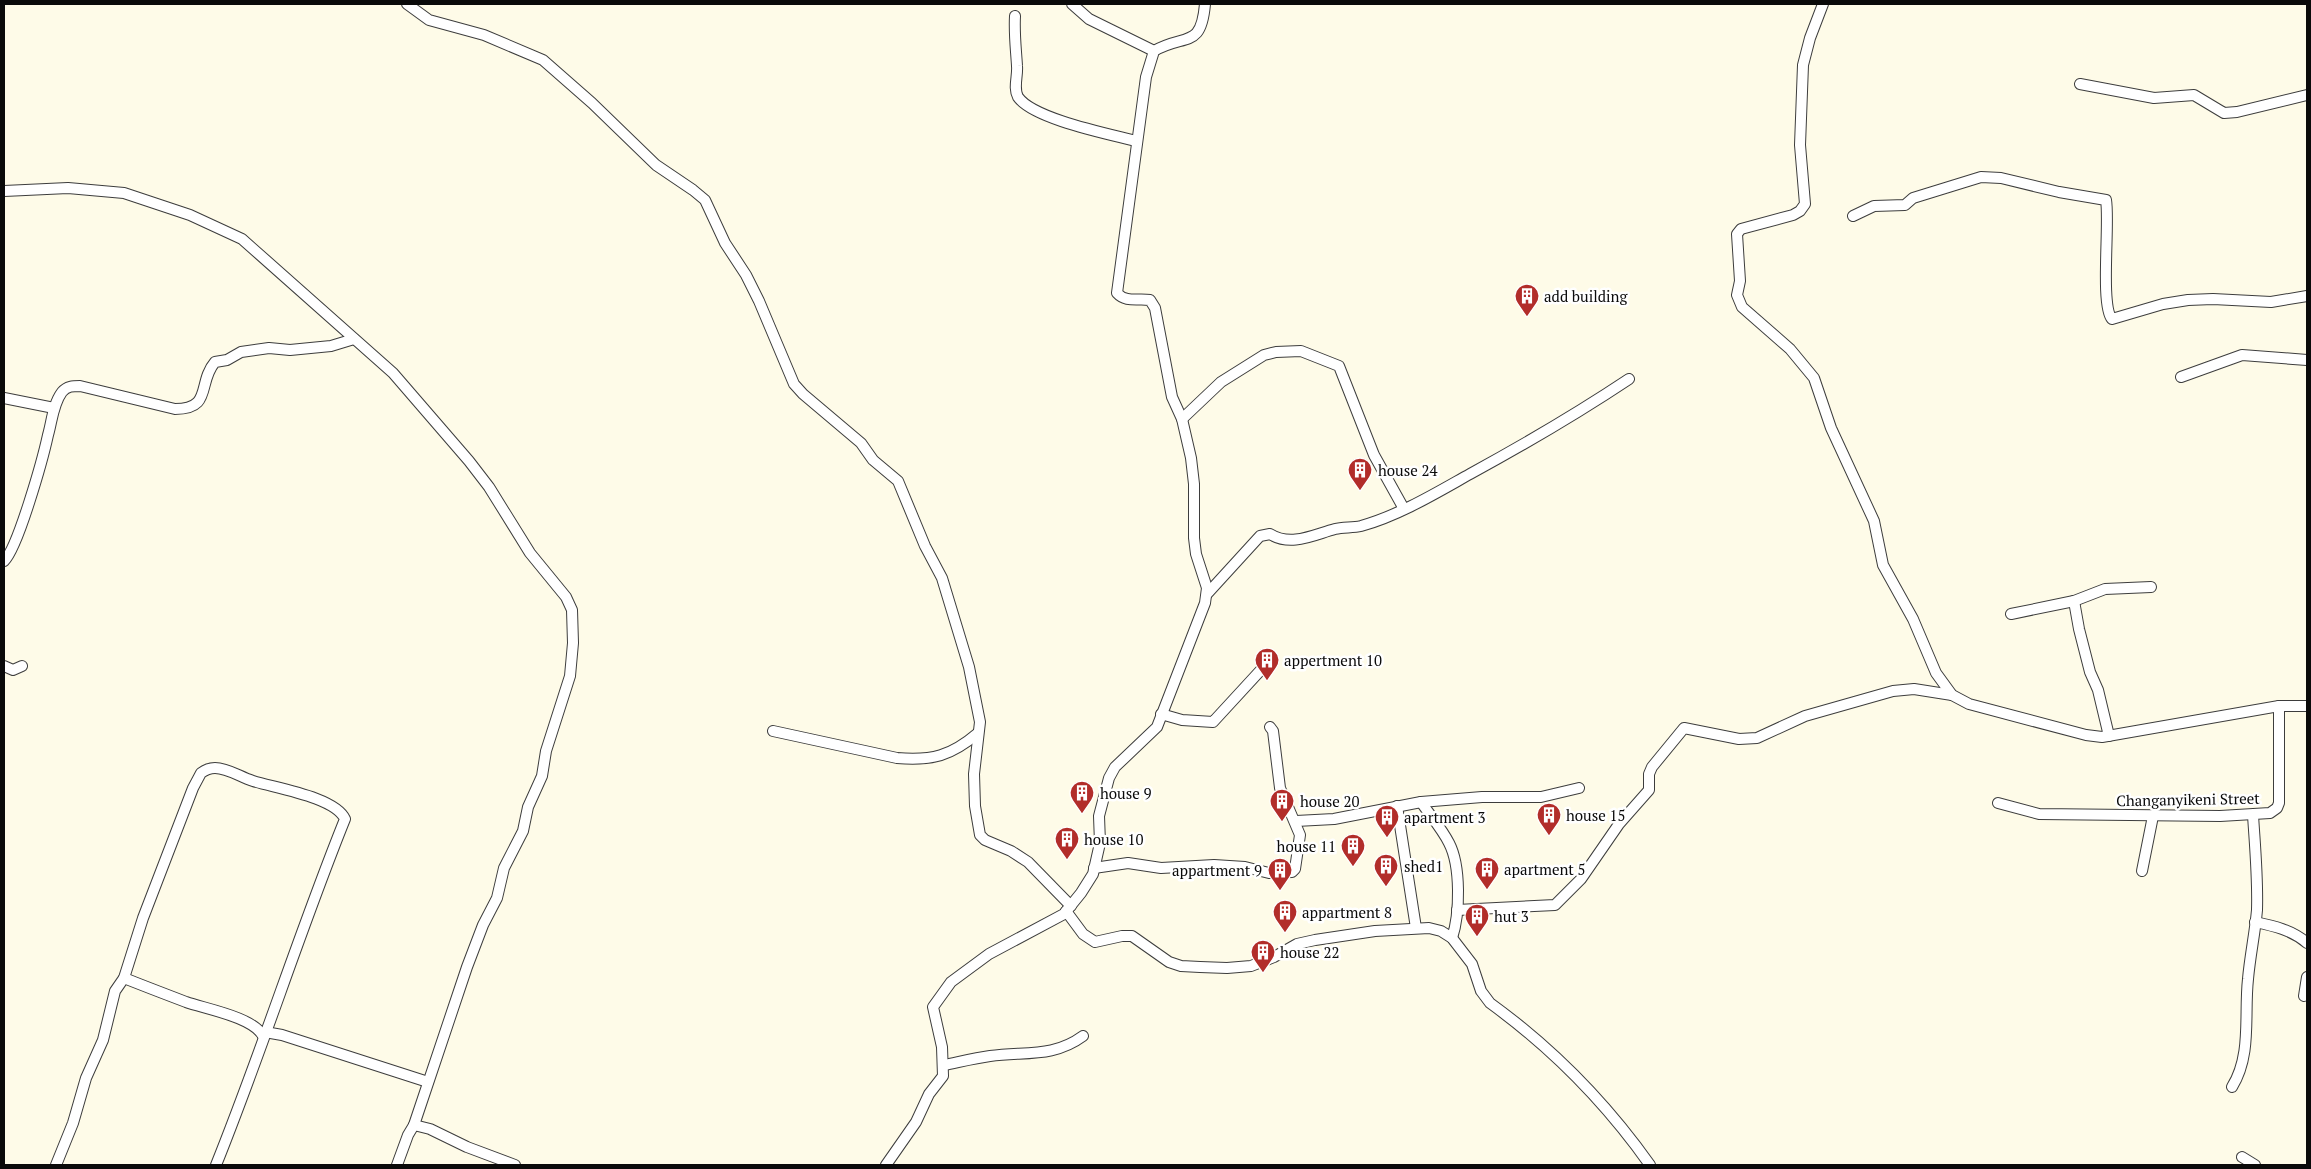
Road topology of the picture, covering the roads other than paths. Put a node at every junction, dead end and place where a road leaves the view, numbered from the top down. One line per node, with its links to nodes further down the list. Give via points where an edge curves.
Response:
1 (407, 4): 35 (street, via 429,20 484,35 543,60 656,165 704,200 759,301 794,384 861,443 873,460 898,481 948,594 974,689 980,722)
2 (1072, 4): 6 (street, via 1089,19)
3 (1205, 4): 6 (street, via 1201,29 1193,38 1164,45)
4 (1823, 4): 29 (street, via 1803,66 1800,145 1805,204 1793,215 1741,229 1737,234 1740,281 1737,295 1742,307 1790,349 1814,378 1831,428 1874,521 1883,564 1913,619 1936,673)
5 (1015, 16): 9 (street, via 1017,96 1027,106 1046,116)
6 (1154, 51): 9 (street, via 1146,77)
7 (2080, 84): 8 (street, via 2154,98 2194,95 2224,113)
8 (2307, 95)
9 (1136, 141): 19 (street, via 1117,293 1129,300 1150,300 1155,308 1172,396)
10 (4, 191): 13 (street, via 68,188 113,192 190,215 242,240)
11 (1854, 216): 12 (street, via 1874,206 1904,205 1913,198 1977,178 2001,178 2106,200 2108,310 2112,318 2188,300 2271,302)
12 (2307, 296)
13 (354, 339): 18 (street, via 331,346 241,352 215,362 201,399 193,407 175,409 70,386 63,390); 58 (street, via 393,373 469,460 530,553 566,597 574,617 570,676 546,751 542,776 528,807 523,831 504,868 497,898 467,967)
14 (2307, 360): 15 (street, via 2242,355)
15 (2181, 376)
16 (1630, 378): 20 (street, via 1522,446)
17 (4, 398): 18 (street)
18 (54, 408): 21 (street, via 14,546)
19 (1182, 419): 20 (street, via 1221,382 1264,355 1301,351 1319,356 1339,366 1374,455); 23 (street, via 1194,484 1196,554)
20 (1404, 509): 23 (street, via 1363,525 1337,528 1302,539 1288,540 1270,534 1260,536)
21 (4, 561)
22 (2151, 587): 24 (street, via 2105,588)
23 (1207, 594): 32 (street, via 1182,668)
24 (2074, 601): 25 (street); 36 (street)
25 (2011, 614)
26 (1271, 659): 32 (street, via 1213,722 1182,720)
27 (4, 666): 28 (street, via 14,670)
28 (22, 666)
29 (1952, 695): 36 (street, via 1998,713 2086,735); 47 (street, via 1914,689 1893,691 1805,716 1757,738 1739,739 1684,728 1648,774 1649,790 1619,824 1580,879 1555,905)
30 (2279, 706): 31 (street); 36 (street); 41 (street, Changanyikeni Street, via 2279,803 2275,811)
31 (2307, 706)
32 (1161, 714): 44 (street, via 1157,727 1115,767 1109,778 1099,816 1100,843)
33 (1270, 726): 43 (street, via 1274,731 1280,788)
34 (774, 731): 35 (street, via 916,760 954,752)
35 (978, 733): 46 (street, via 974,774 980,835 1028,862)
36 (2109, 736)
37 (1579, 788): 38 (street, via 1541,797)
38 (1421, 802): 40 (street); 47 (street, via 1449,844 1456,878)
39 (1998, 803): 42 (street, Changanyikeni Street, via 2039,814)
40 (1397, 806): 43 (street, via 1334,819); 49 (street)
41 (2253, 814): 42 (street, Changanyikeni Street); 48 (street, via 2257,874)
42 (2153, 816): 45 (street)
43 (1296, 821): 44 (street, via 1300,835 1292,872 1269,873 1252,868 1214,865 1161,868 1128,863)
44 (1094, 868): 46 (street)
45 (2142, 871)
46 (1069, 908): 49 (street, via 1088,939 1100,942 1132,936 1169,962 1181,966 1251,966 1306,942); 57 (street, via 989,954 951,982 933,1007)
47 (1457, 910): 50 (street)
48 (2255, 922): 51 (street, via 2277,927); 59 (street, via 2248,978 2245,1049 2240,1074)
49 (1416, 928): 50 (street, via 1441,931)
50 (1452, 938): 67 (street, via 1472,964 1481,991 1490,1003 1595,1095)
51 (2307, 943)
52 (2307, 977): 54 (street)
53 (124, 978): 55 (street, via 237,1018); 55 (street, via 146,909 201,772 215,768 294,791 334,807 345,818); 62 (street, via 115,991 103,1040 86,1078)
54 (2304, 996)
55 (264, 1034): 58 (street, via 292,1038); 63 (street)
56 (1083, 1036): 57 (street, via 1056,1051 990,1056)
57 (944, 1064): 66 (street, via 943,1076)
58 (428, 1082): 60 (street)
59 (2232, 1087)
60 (414, 1125): 64 (street); 65 (street)
61 (2242, 1157): 68 (street)
62 (56, 1165)
63 (216, 1165)
64 (398, 1165)
65 (515, 1165)
66 (886, 1165)
67 (1650, 1165)
68 (2255, 1165)

